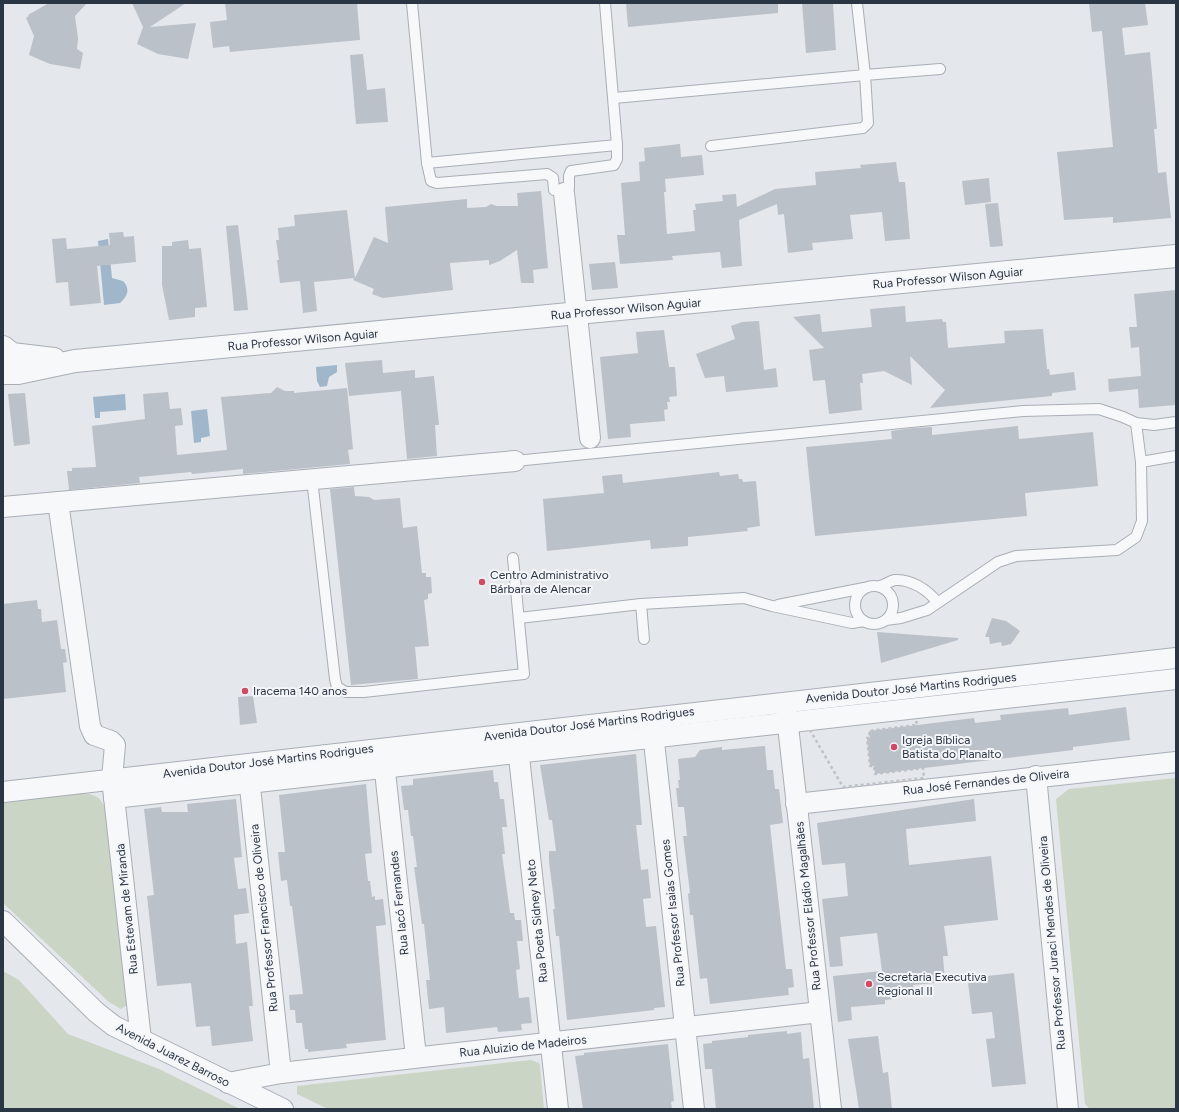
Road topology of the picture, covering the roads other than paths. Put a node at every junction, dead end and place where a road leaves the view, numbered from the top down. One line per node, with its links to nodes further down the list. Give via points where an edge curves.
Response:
1 (412, 3): 9 (lane)
2 (605, 3): 6 (lane)
3 (857, 3): 5 (lane)
4 (940, 69): 5 (lane)
5 (865, 75): 6 (lane); 8 (lane, via 868,123 863,128)
6 (614, 98): 7 (lane)
7 (617, 145): 9 (lane); 10 (lane, via 617,159 614,165 571,171)
8 (711, 146)
9 (427, 163): 10 (lane, via 429,176 434,182 547,174)
10 (562, 190): 12 (street)
11 (1176, 256): 12 (street, Rua Professor Wilson Aguiar)
12 (577, 313): 14 (street, Rua Professor Wilson Aguiar); 18 (street)
13 (3, 347): 14 (street, via 12,354)
14 (75, 361): 15 (street, via 18,373)
15 (3, 373)
16 (1176, 422): 17 (lane, via 1154,425)
17 (1136, 423): 20 (lane, via 1123,416 1099,410 1023,411); 21 (lane)
18 (590, 438)
19 (1176, 456): 21 (lane)
20 (515, 461): 22 (street)
21 (1141, 462): 28 (lane, via 1142,521 1136,537 1116,550 1006,558)
22 (312, 479): 23 (street); 31 (lane, via 335,679 337,687 341,690 353,693 524,674)
23 (58, 502): 24 (street); 46 (street, Rua Estevam de Miranda, via 90,726 94,735 115,745)
24 (3, 507)
25 (513, 558): 31 (lane)
26 (880, 586): 27 (lane); 28 (lane, via 895,580 914,584 930,593); 32 (lane, via 893,599 892,612)
27 (864, 588): 30 (lane); 33 (lane, via 855,602 857,613)
28 (937, 602): 32 (lane, via 927,610)
29 (641, 604): 30 (lane, via 744,598); 31 (lane); 34 (lane)
30 (772, 606): 33 (lane, via 852,623)
31 (519, 618)
32 (886, 620): 33 (lane, via 874,624)
33 (864, 621)
34 (644, 639)
35 (1176, 658): 37 (street, Avenida Doutor José Martins Rodrigues)
36 (1176, 679): 39 (street, Avenida Doutor José Martins Rodrigues)
37 (785, 702): 38 (street, Avenida Doutor José Martins Rodrigues); 39 (street, Rua Professor Eládio Magalhães)
38 (652, 717): 40 (street, Rua Professor Isaias Gomes); 41 (street, Avenida Doutor José Martins Rodrigues)
39 (787, 722): 40 (street, Avenida Doutor José Martins Rodrigues); 50 (street, Rua Professor Eládio Magalhães)
40 (654, 737): 41 (street, Avenida Doutor José Martins Rodrigues); 53 (street, Rua Professor Isaias Gomes)
41 (517, 742): 42 (street, Avenida Doutor José Martins Rodrigues); 55 (street, Rua Poeta Sidney Neto)
42 (384, 758): 44 (street, Avenida Doutor José Martins Rodrigues); 47 (street, Avenida Doutor José Martins Rodrigues); 56 (street, Rua Iacó Fernandes)
43 (1176, 762): 45 (street, Rua José Fernandes de Oliveira)
44 (247, 763): 46 (street, Avenida Doutor José Martins Rodrigues); 47 (street, Rua Professor Francisco de Oliveira)
45 (1036, 776): 50 (street, Rua José Fernandes de Oliveira); 63 (street, Rua Professor Juraci Mendes de Oliveira)
46 (112, 779): 48 (street, Avenida Doutor José Martins Rodrigues); 49 (street, Rua Estevam de Miranda)
47 (249, 783): 49 (street, Avenida Doutor José Martins Rodrigues); 57 (street, Rua Professor Francisco de Oliveira)
48 (3, 792)
49 (114, 798): 54 (street, Rua Estevam de Miranda)
50 (796, 804): 52 (street, Rua Professor Eládio Magalhães)
51 (3, 921): 54 (street, Avenida Juarez Barroso, via 96,1012 114,1026)
52 (820, 1012): 53 (street, Rua Aluizio de Madeiros); 62 (street, Rua Professor Eládio Magalhães)
53 (686, 1028): 55 (street, Rua Aluizio de Madeiros); 61 (street, Rua Professor Isaias Gomes)
54 (141, 1040): 58 (street, Avenida Juarez Barroso)
55 (550, 1043): 56 (street, Rua Aluizio de Madeiros); 60 (street, Rua Poeta Sidney Neto)
56 (416, 1058): 57 (street, Rua Aluizio de Madeiros)
57 (281, 1073): 58 (street, Rua Aluizio de Madeiros)
58 (228, 1083): 59 (street, Avenida Juarez Barroso)
59 (282, 1109)
60 (558, 1109)
61 (694, 1109)
62 (831, 1109)
63 (1068, 1109)

